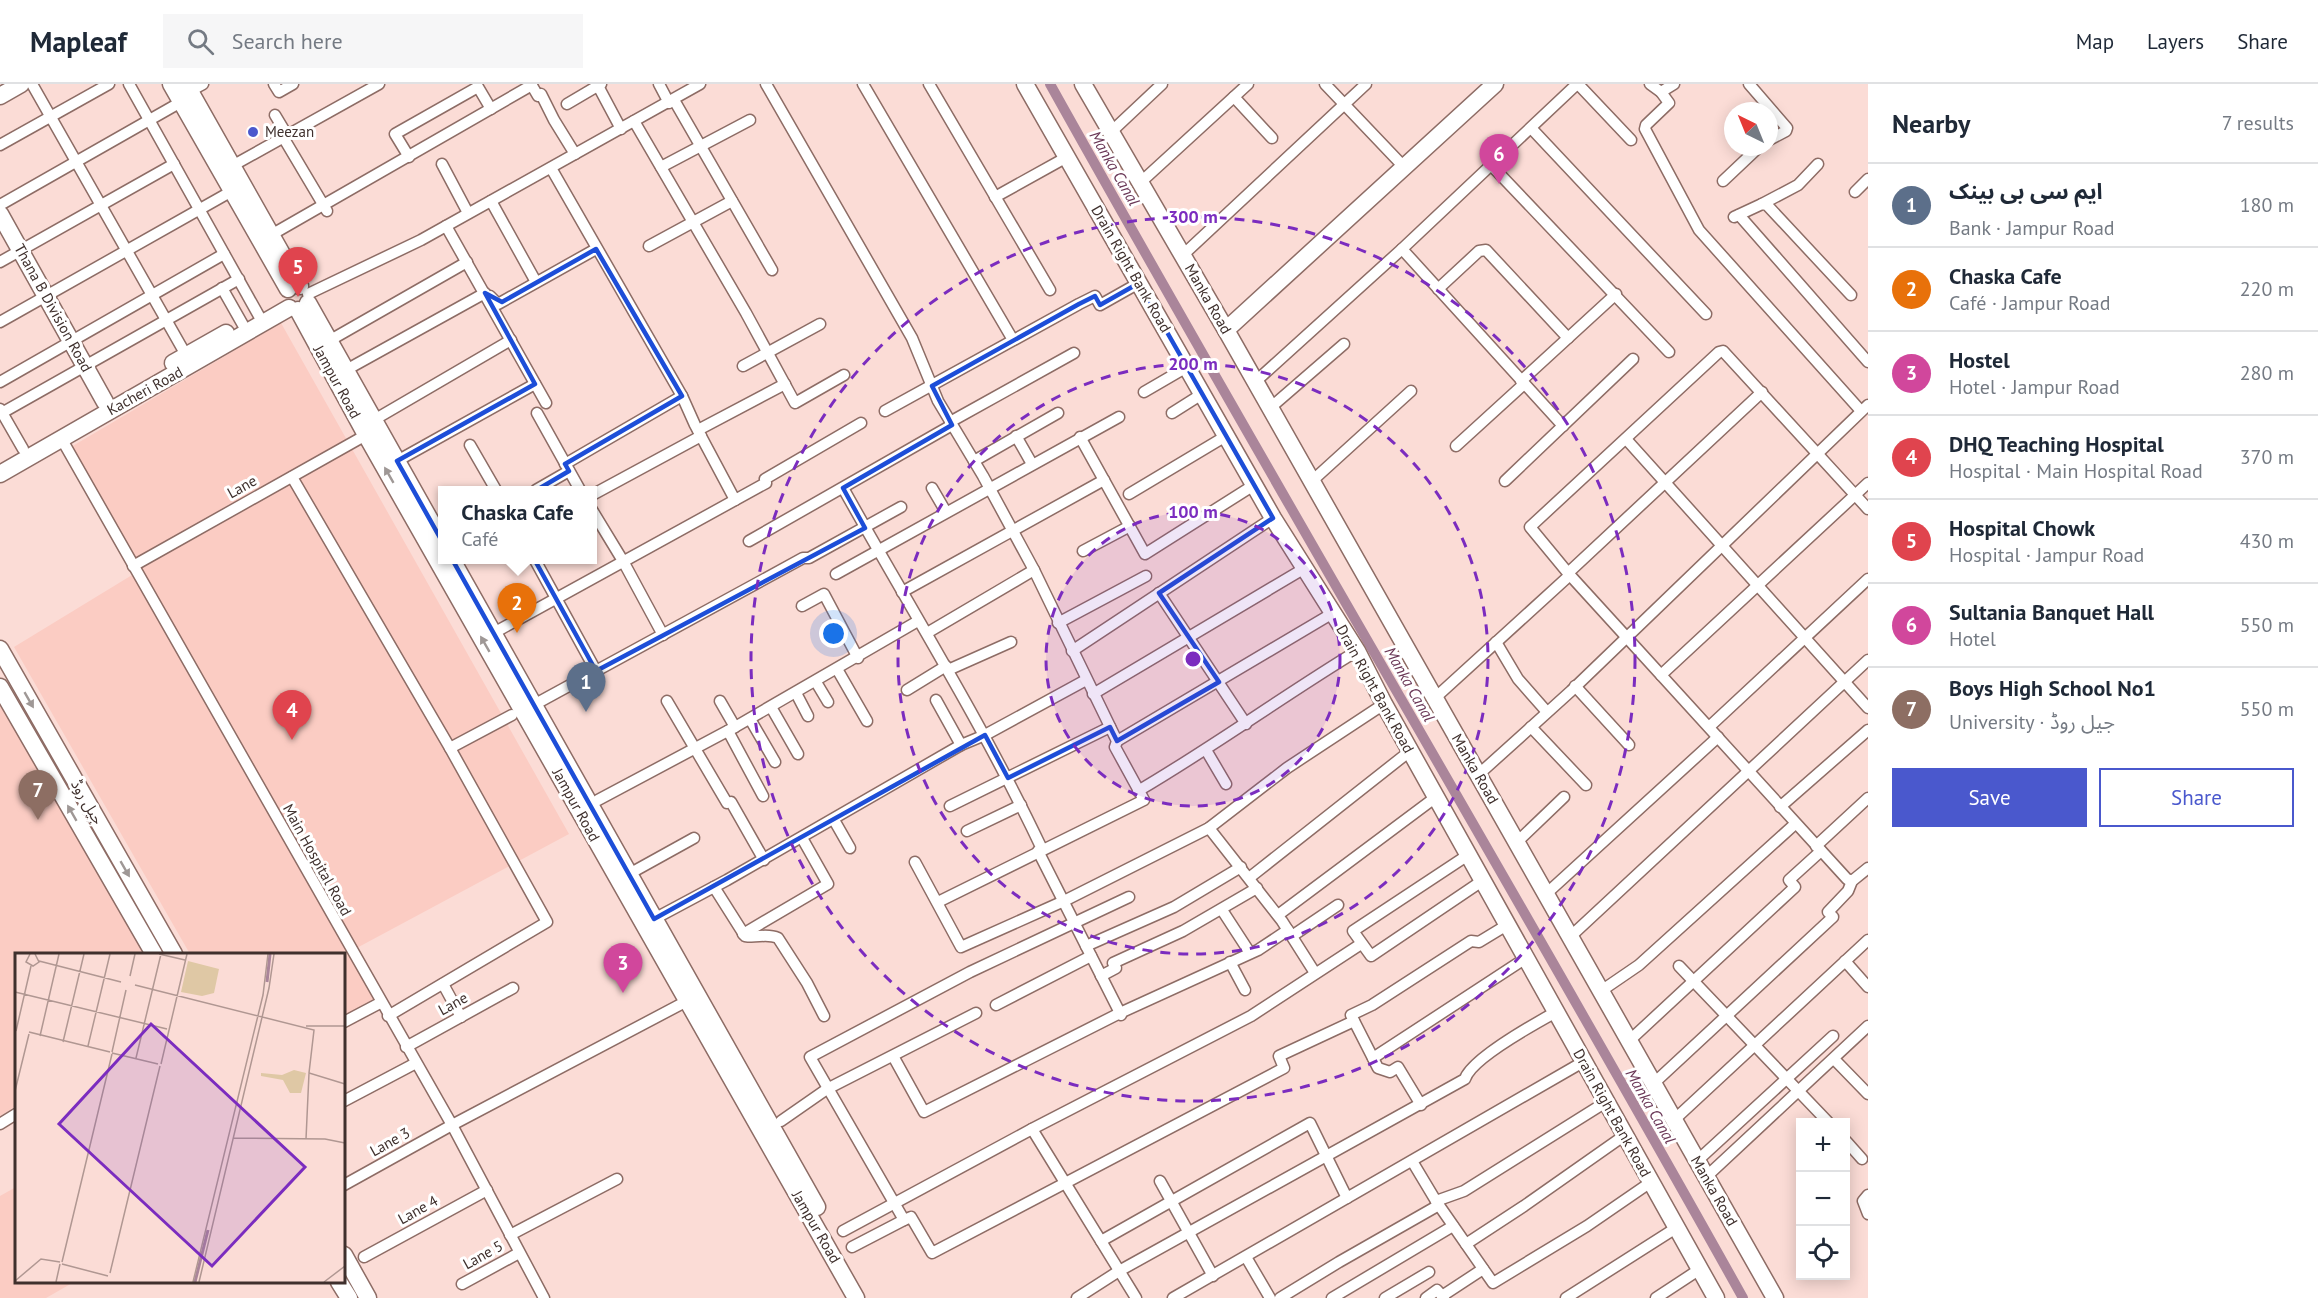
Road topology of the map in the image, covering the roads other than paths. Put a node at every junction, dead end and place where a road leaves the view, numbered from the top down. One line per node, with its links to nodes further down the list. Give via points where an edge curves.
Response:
1 (21, 84): 29 (main road)
2 (32, 84): 37 (street)
3 (109, 84): 37 (street)
4 (129, 84): 39 (street)
5 (171, 84): 27 (main road, Jampur Road)
6 (274, 84): 7 (street, via 279,92)
7 (293, 84)
8 (379, 84): 46 (street)
9 (599, 84): 33 (street); 43 (street)
10 (659, 84): 31 (street)
11 (700, 84): 31 (street)
12 (766, 84): 133 (street, via 912,338)
13 (862, 84): 114 (street)
14 (929, 84): 69 (street)
15 (1025, 84): 54 (main road, Drain Right Bank Road)
16 (1162, 84): 44 (street)
17 (1248, 84): 30 (street)
18 (1325, 84): 34 (street)
19 (1366, 84): 34 (street)
20 (1495, 84): 62 (main road)
21 (1578, 84): 42 (street); 48 (street)
22 (1650, 84): 28 (street)
23 (1674, 84): 28 (street)
24 (1749, 84): 32 (street)
25 (532, 85): 35 (street); 51 (street)
26 (1086, 85): 44 (main road, Manka Road)
27 (190, 90): 39 (street); 60 (main road, Jampur Road); 67 (main road, Jampur Road)
28 (1661, 92): 142 (street, via 1669,103 1645,129 1699,231)
29 (0, 96)
30 (1234, 97): 47 (street); 66 (street)
31 (672, 101): 41 (street); 50 (street)
32 (1765, 102)
33 (567, 104)
34 (1344, 104): 62 (street); 88 (street)
35 (491, 109): 53 (street); 53 (street, via 478,87 395,134)
36 (275, 115): 46 (street)
37 (51, 117): 49 (street); 55 (street)
38 (1778, 118): 45 (street, via 1787,128)
39 (149, 119): 55 (street); 56 (street)
40 (750, 120): 50 (street)
41 (634, 121): 43 (street); 61 (street)
42 (1531, 128): 59 (street); 104 (street)
43 (621, 129): 51 (street)
44 (1111, 132): 66 (main road, Manka Road)
45 (1778, 135)
46 (285, 136): 60 (street); 75 (street)
47 (1272, 138)
48 (1631, 140)
49 (0, 145)
50 (702, 147): 61 (street); 71 (street)
51 (575, 154): 63 (street)
52 (1749, 156): 65 (street)
53 (409, 157): 75 (street)
54 (1067, 157): 69 (street); 94 (main road, Drain Right Bank Road)
55 (77, 162): 73 (street); 74 (street)
56 (174, 164): 73 (street); 76 (street)
57 (442, 164): 77 (street)
58 (1818, 164): 72 (street, via 1798,185)
59 (1491, 165): 84 (street); 99 (street)
60 (232, 166): 81 (main road, Jampur Road)
61 (661, 167): 79 (street)
62 (1404, 167): 110 (main road)
63 (551, 168): 70 (street); 83 (street)
64 (1868, 179): 68 (street)
65 (1723, 181)
66 (1141, 182): 88 (main road, Manka Road)
67 (232, 191): 76 (street); 103 (main road, Jampur Road)
68 (1855, 192)
69 (995, 197): 97 (street)
70 (491, 201): 77 (street); 93 (street)
71 (732, 201): 79 (street); 91 (street)
72 (1762, 204): 101 (street); 122 (street, via 1736,216)
73 (101, 205): 85 (street); 86 (street)
74 (0, 206)
75 (325, 209): 81 (street)
76 (200, 210): 86 (street); 87 (street)
77 (468, 213): 80 (street)
78 (0, 214): 85 (main road, Thana B Division Road)
79 (693, 222): 82 (street); 117 (street)
80 (446, 226): 90 (street); 103 (street)
81 (271, 235): 103 (main road, Jampur Road)
82 (649, 246)
83 (596, 249): 93 (street); 138 (street)
84 (1402, 249): 96 (street); 129 (street)
85 (20, 250): 89 (street); 102 (main road, Thana B Division Road)
86 (127, 251): 100 (street); 102 (street)
87 (224, 254): 92 (street); 100 (street)
88 (1183, 255): 110 (main road, Manka Road)
89 (0, 262)
90 (467, 262): 98 (street); 111 (street)
91 (772, 270)
92 (239, 279): 95 (street); 105 (street)
93 (536, 282): 98 (street, via 498,304)
94 (1139, 283): 114 (street, via 1100,305 1095,296); 125 (main road, Drain Right Bank Road)
95 (222, 288): 106 (street); 109 (street)
96 (1438, 289): 112 (street, via 1479,251 1486,250); 130 (street)
97 (1050, 290)
98 (485, 293): 113 (street); 126 (street)
99 (1616, 294): 112 (street); 118 (street)
100 (152, 295): 106 (street); 115 (street)
101 (1851, 295)
102 (46, 296): 107 (street); 115 (main road, Thana B Division Road)
103 (297, 299): 105 (main road, Kacheri Road); 126 (main road, Jampur Road); 152 (main road, Jampur Road); 157 (main road, Kacheri Road)
104 (1706, 314)
105 (259, 316): 109 (main road, Kacheri Road)
106 (166, 320): 120 (street); 123 (street)
107 (0, 322)
108 (820, 324): 117 (street)
109 (243, 325): 120 (main road, Kacheri Road)
110 (1226, 330): 129 (main road, Manka Road)
111 (334, 338)
112 (1568, 338): 130 (street)
113 (511, 340): 131 (street); 152 (street, Lane)
114 (1013, 340): 133 (street)
115 (72, 341): 123 (main road, Thana B Division Road); 128 (street)
116 (1344, 344): 141 (street)
117 (768, 352): 124 (street); 132 (street)
118 (1669, 352)
119 (1074, 353): 150 (street)
120 (186, 355): 139 (main road, Kacheri Road)
121 (1634, 359): 151 (street)
122 (1868, 362)
123 (86, 366): 139 (main road, Thana B Division Road); 144 (street)
124 (743, 366)
125 (1187, 367): 135 (street); 137 (main road, Drain Right Bank Road)
126 (346, 370): 152 (main road, Jampur Road)
127 (844, 375): 132 (street, via 795,403)
128 (0, 382)
129 (1256, 382): 141 (main road, Manka Road)
130 (1523, 382): 151 (street); 160 (street)
131 (535, 384): 140 (street); 163 (street)
132 (785, 384): 153 (street)
133 (932, 386): 143 (street); 150 (street)
134 (1411, 391): 171 (street)
135 (1144, 392)
136 (1762, 392): 158 (street, via 1725,352 1719,352); 162 (street); 173 (street)
137 (1202, 394): 147 (street); 155 (main road, Drain Right Bank Road)
138 (682, 396): 153 (street); 167 (street)
139 (105, 402): 161 (main road, Kacheri Road)
140 (546, 403)
141 (1270, 408): 171 (main road, Manka Road)
142 (1865, 408): 162 (street)
143 (885, 411)
144 (1, 412): 161 (street)
145 (537, 413): 167 (street)
146 (1058, 413): 154 (street)
147 (1172, 413)
148 (1119, 417): 156 (street)
149 (861, 423): 185 (street)
150 (951, 423): 164 (street); 180 (street)
151 (1563, 426): 172 (street)
152 (370, 428): 163 (main road, Jampur Road); 169 (street, Lane); 197 (main road, Jampur Road, one-way to 152)
153 (699, 433): 182 (street); 185 (street)
154 (1016, 436): 164 (street); 166 (street)
155 (1226, 436): 175 (main road, Drain Right Bank Road); 183 (street)
156 (1080, 437): 166 (street); 170 (street)
157 (61, 438): 168 (main road, Kacheri Road); 204 (street, Main Hospital Road)
158 (1626, 439): 173 (street); 208 (street, via 1530,527)
159 (470, 445): 176 (street)
160 (1456, 446)
161 (23, 449): 165 (main road, Kacheri Road)
162 (1818, 452): 184 (street); 196 (street)
163 (397, 460): 194 (main road, Jampur Road)
164 (974, 460): 179 (street)
165 (0, 461)
166 (1032, 464): 179 (street)
167 (567, 468): 177 (street); 178 (street)
168 (0, 474)
169 (292, 477): 204 (street, Lane); 271 (street)
170 (1104, 480): 191 (street); 193 (street)
171 (1311, 481): 245 (main road, Manka Road)
172 (1505, 481)
173 (1665, 482): 196 (street); 208 (street)
174 (1868, 483): 184 (street)
175 (1254, 485): 190 (main road, Drain Right Bank Road); 191 (street, via 1145,554)
176 (494, 486)
177 (542, 486)
178 (578, 486)
179 (989, 487): 188 (street); 193 (street)
180 (843, 488): 192 (street); 195 (street)
181 (932, 488): 188 (street)
182 (597, 492)
183 (1129, 494)
184 (1855, 494): 187 (street); 211 (street)
185 (735, 500): 200 (street)
186 (901, 507): 192 (street)
187 (1868, 509)
188 (946, 512): 198 (street)
189 (597, 518): 200 (street)
190 (1273, 518): 205 (main road, Drain Right Bank Road); 213 (street)
191 (1130, 526): 199 (street)
192 (865, 528): 198 (street); 221 (street)
193 (1012, 531): 206 (street); 212 (street)
194 (438, 534)
195 (749, 541)
196 (1722, 545): 211 (street); 222 (street)
197 (438, 551)
198 (878, 551): 207 (street); 212 (street)
199 (1083, 551)
200 (623, 561): 214 (street); 221 (street)
201 (445, 564): 342 (main road, Jampur Road, one-way to 201)
202 (454, 564): 305 (main road, Jampur Road)
203 (537, 564): 214 (street)
204 (133, 566): 343 (street, Main Hospital Road)
205 (1305, 568): 216 (main road, Drain Right Bank Road); 224 (street)
206 (1034, 570): 218 (street); 220 (street)
207 (836, 574)
208 (1569, 574): 222 (street); 226 (street)
209 (1146, 576): 218 (street)
210 (1868, 579): 223 (street)
211 (1758, 584): 223 (street); 235 (street)
212 (902, 592): 217 (street)
213 (1159, 593): 224 (street); 228 (street)
214 (556, 598): 219 (street); 234 (street)
215 (802, 606): 230 (street, via 824,594)
216 (1333, 614): 229 (main road, Drain Right Bank Road); 238 (street)
217 (918, 621): 220 (street); 230 (street)
218 (1058, 623): 228 (street)
219 (499, 630)
220 (927, 633): 232 (street)
221 (663, 635): 234 (street)
222 (1626, 636): 235 (street); 240 (street)
223 (1804, 637): 239 (street); 262 (street)
224 (1189, 638): 238 (street); 244 (street)
225 (1011, 642): 232 (street)
226 (1496, 642): 245 (street); 254 (street, via 1518,679)
227 (0, 649): 328 (main road, جیل روڈ, one-way to 328)
228 (1072, 651): 236 (street)
229 (1357, 651): 251 (main road, Drain Right Bank Road); 259 (street)
230 (858, 658): 233 (street)
231 (1868, 660): 239 (street)
232 (947, 668): 242 (street); 265 (street)
233 (837, 669): 237 (street); 258 (street)
234 (596, 671): 249 (street)
235 (1661, 675): 262 (street)
236 (1086, 680): 244 (street); 265 (street)
237 (816, 682): 243 (street); 250 (street)
238 (1219, 682): 259 (street); 267 (street)
239 (1844, 682): 253 (street); 276 (street)
240 (1575, 686): 254 (street); 269 (street)
241 (0, 687): 327 (main road, جیل روڈ, one-way to 241)
242 (907, 690)
243 (796, 693): 252 (street); 256 (street)
244 (1093, 694): 260 (street)
245 (1434, 698): 277 (main road, Manka Road)
246 (936, 700): 268 (street)
247 (667, 701): 270 (street)
248 (720, 701): 263 (street)
249 (541, 702)
250 (828, 702)
251 (1384, 704): 273 (main road, Drain Right Bank Road); 292 (street, via 1287,768)
252 (771, 707): 257 (street); 274 (street)
253 (1868, 708)
254 (1547, 712): 261 (street)
255 (512, 715): 271 (street)
256 (808, 716)
257 (750, 719): 263 (street); 275 (street)
258 (867, 721)
259 (1246, 724): 272 (street)
260 (1110, 727): 267 (street); 278 (street)
261 (1531, 727): 277 (street); 280 (street)
262 (1709, 727): 266 (street)
263 (732, 729): 270 (street); 282 (street)
264 (1868, 730): 289 (street)
265 (985, 735): 268 (street); 278 (street)
266 (1718, 737): 276 (street); 311 (street)
267 (1118, 741): 281 (street, via 1115,747)
268 (961, 745): 290 (street)
269 (1629, 745)
270 (696, 747): 286 (street); 301 (street)
271 (450, 748): 337 (street, via 547,922)
272 (1206, 750): 279 (street); 281 (street)
273 (1410, 751): 283 (main road, Drain Right Bank Road); 306 (street)
274 (798, 754)
275 (775, 762)
276 (1749, 771): 289 (street); 323 (street)
277 (1478, 775): 296 (main road, Manka Road)
278 (1008, 778): 287 (street); 288 (street)
279 (1226, 784)
280 (1586, 785)
281 (1138, 791): 299 (street, via 1144,800)
282 (763, 796)
283 (1436, 797): 300 (main road, Drain Right Bank Road); 317 (street)
284 (1564, 797): 296 (street)
285 (1868, 798): 298 (street)
286 (598, 800)
287 (1021, 805): 293 (street); 299 (street)
288 (950, 806)
289 (1780, 807): 291 (street)
290 (834, 820): 295 (street); 297 (street)
291 (1795, 824): 298 (street); 341 (street, via 1639,965)
292 (1209, 828): 303 (street); 313 (street)
293 (967, 831)
294 (694, 838): 305 (street)
295 (802, 838): 301 (street); 322 (street, via 828,884)
296 (1516, 843): 311 (main road, Manka Road)
297 (850, 848)
298 (1819, 849): 308 (street); 336 (street, via 1789,880 1795,887)
299 (1040, 850): 313 (street); 314 (street)
300 (1468, 855): 307 (main road, Drain Right Bank Road); 325 (street, via 1353,931)
301 (764, 860): 309 (street)
302 (915, 862): 314 (street)
303 (1241, 867): 306 (street); 326 (street)
304 (1868, 868): 308 (street)
305 (629, 874): 318 (main road, Jampur Road)
306 (1249, 878): 310 (street)
307 (1482, 881): 320 (main road, Drain Right Bank Road); 325 (street, via 1371,956)
308 (1852, 881): 351 (street, via 1828,912 1833,917)
309 (714, 887): 318 (street); 322 (street)
310 (1257, 888): 316 (street); 317 (street)
311 (1546, 894): 323 (main road, Manka Road)
312 (1129, 897): 319 (street)
313 (1064, 901): 314 (street, via 961,947); 319 (street)
314 (938, 902)
315 (1338, 905): 321 (street)
316 (1222, 910): 329 (street); 335 (street, via 1113,963 1116,968)
317 (1278, 915): 321 (street)
318 (654, 919): 423 (main road, Jampur Road)
319 (1075, 922): 326 (street); 366 (street, via 970,972 810,1057)
320 (1507, 925): 330 (main road, Drain Right Bank Road); 353 (street, via 1479,942 1471,941 1351,1015)
321 (1290, 933): 329 (street); 334 (street)
322 (743, 934): 349 (street, via 778,938)
323 (1570, 937): 341 (main road, Manka Road)
324 (1868, 940): 331 (street)
325 (1361, 944): 334 (street)
326 (1089, 951): 335 (street); 344 (street)
327 (153, 953)
328 (173, 953)
329 (1250, 953): 332 (street)
330 (1526, 958): 345 (main road, Drain Right Bank Road); 360 (street)
331 (1845, 961): 338 (street); 357 (street)
332 (1230, 962): 340 (street); 347 (street)
333 (1678, 966): 336 (street)
334 (1315, 973): 378 (street, via 1251,1016)
335 (1101, 976): 347 (street)
336 (1693, 982): 351 (street); 356 (street)
337 (443, 984): 348 (street); 350 (street)
338 (1868, 987)
339 (513, 988): 350 (street, Lane)
340 (1245, 990)
341 (1600, 991): 356 (main road, Manka Road)
342 (687, 1002): 377 (street, Lane 3); 422 (main road, Jampur Road)
343 (380, 1003): 348 (street, Main Hospital Road); 352 (street)
344 (996, 1005)
345 (1556, 1012): 362 (main road, Drain Right Bank Road); 371 (street, via 1487,1056 1465,1079)
346 (976, 1013): 359 (street)
347 (1121, 1014): 359 (street, via 924,1112)
348 (388, 1016): 358 (street, Main Hospital Road)
349 (824, 1016)
350 (461, 1017): 358 (street, Lane)
351 (1727, 1017): 357 (street); 365 (street)
352 (345, 1021)
353 (1354, 1021): 360 (street); 389 (street, via 1279,1056 1284,1068)
354 (1868, 1026): 361 (street)
355 (1833, 1036): 364 (street)
356 (1629, 1041): 365 (main road, Manka Road)
357 (1754, 1045): 364 (street); 374 (street)
358 (406, 1047): 363 (street, Main Hospital Road)
359 (893, 1056): 366 (street)
360 (1373, 1058): 371 (street, via 1378,1068 1385,1071 1398,1067)
361 (1834, 1059): 367 (street); 368 (street)
362 (1583, 1062): 370 (main road, Drain Right Bank Road); 383 (street)
363 (416, 1063): 369 (street); 377 (street, Main Hospital Road)
364 (1786, 1079): 367 (street); 384 (street)
365 (1653, 1084): 374 (main road, Manka Road)
366 (827, 1089): 375 (street); 396 (street)
367 (1799, 1092): 373 (street); 385 (street)
368 (1868, 1094)
369 (345, 1100)
370 (1606, 1102): 379 (main road, Drain Right Bank Road); 395 (street, via 1464,1191)
371 (1421, 1105): 381 (street)
372 (15, 1115): 376 (street)
373 (1824, 1118)
374 (1674, 1120): 384 (main road, Manka Road)
375 (781, 1121)
376 (0, 1124)
377 (452, 1125): 390 (street, Lane 3); 391 (street, Main Hospital Road)
378 (1032, 1129): 389 (street); 396 (street)
379 (1625, 1135): 388 (main road, Drain Right Bank Road); 405 (street)
380 (1850, 1146): 382 (street)
381 (1326, 1156): 393 (street); 394 (street, via 1310,1122); 402 (street)
382 (1862, 1159)
383 (1412, 1161): 393 (street); 395 (street)
384 (1697, 1161): 385 (main road, Manka Road)
385 (1706, 1177): 435 (main road, Manka Road)
386 (617, 1179): 403 (street)
387 (1160, 1182): 394 (street)
388 (1651, 1182): 400 (main road, Drain Right Bank Road); 411 (street, via 1493,1283)
389 (1065, 1183): 398 (street, via 932,1253 911,1217); 404 (street)
390 (345, 1184)
391 (487, 1190): 403 (street, Main Hospital Road); 409 (street, Lane 4)
392 (1868, 1195): 397 (street, via 1863,1201)
393 (1347, 1198): 410 (street)
394 (1171, 1202): 402 (street); 404 (street)
395 (1437, 1203): 399 (street); 428 (street)
396 (894, 1204): 398 (street); 401 (street)
397 (1868, 1214)
398 (904, 1220): 406 (street)
399 (1453, 1226): 405 (street); 429 (street)
400 (1676, 1228): 412 (main road, Drain Right Bank Road); 432 (street)
401 (843, 1231)
402 (1189, 1233): 413 (street); 415 (street)
403 (510, 1235): 407 (street, Main Hospital Road)
404 (1101, 1241): 413 (street)
405 (1466, 1244): 411 (street)
406 (852, 1247)
407 (519, 1253): 417 (street, Lane 5); 421 (street, Main Hospital Road)
408 (345, 1257): 420 (main road)
409 (364, 1257)
410 (1246, 1257): 415 (street); 427 (street)
411 (1483, 1269): 418 (street)
412 (1700, 1269): 433 (street); 434 (main road, Drain Right Bank Road)
413 (1119, 1271): 424 (street); 425 (street)
414 (1429, 1272): 430 (street)
415 (1213, 1276): 426 (street)
416 (340, 1283): 419 (main road)
417 (462, 1284)
418 (1443, 1297): 431 (street, via 1437,1290)
419 (349, 1298)
420 (368, 1298)
421 (544, 1298)
422 (856, 1298)
423 (869, 1298)
424 (1077, 1298)
425 (1136, 1298)
426 (1173, 1298)
427 (1270, 1298)
428 (1280, 1298)
429 (1332, 1298)
430 (1385, 1298)
431 (1426, 1298)
432 (1566, 1298)
433 (1656, 1298)
434 (1716, 1298)
435 (1775, 1298)

